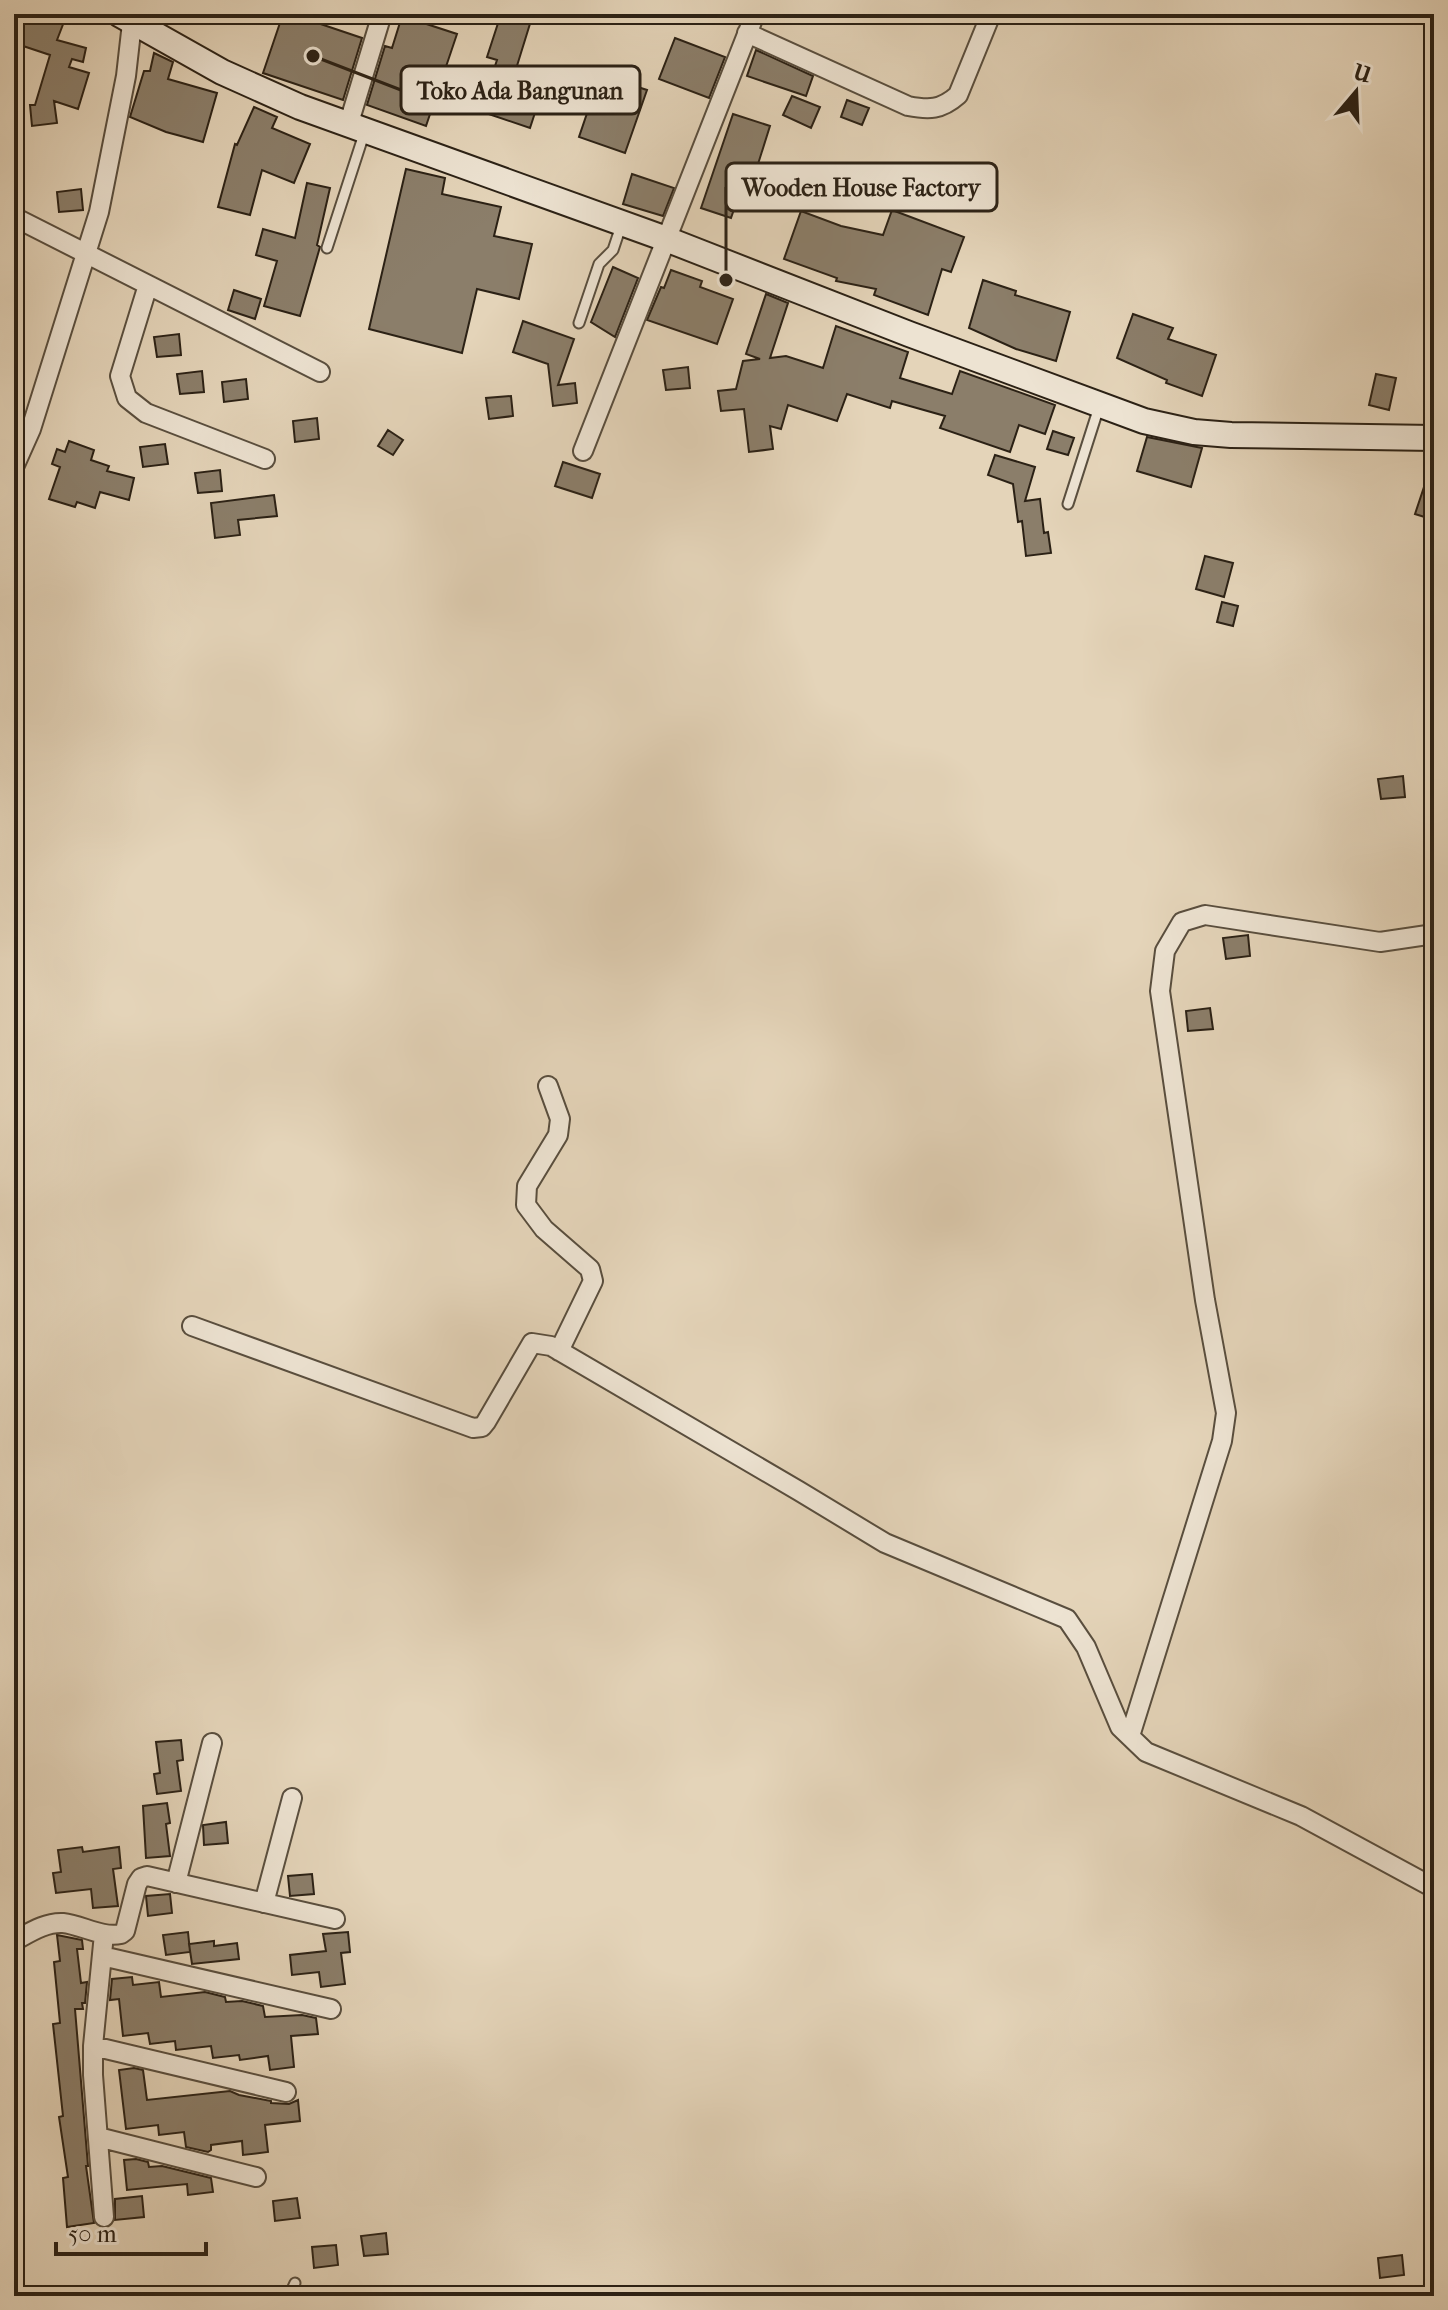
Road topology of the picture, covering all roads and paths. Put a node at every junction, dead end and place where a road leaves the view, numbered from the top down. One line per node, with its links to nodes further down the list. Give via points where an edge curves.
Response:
1 (382, 14): 6 (street)
2 (755, 14): 5 (street)
3 (991, 14): 5 (street, via 958,95 930,110 908,106)
4 (128, 16): 6 (main road, via 259,90); 11 (street, via 126,76)
5 (747, 33): 9 (street)
6 (356, 129): 8 (main road); 10 (lane)
7 (14, 217): 11 (street)
8 (622, 223): 9 (main road); 13 (lane, via 613,250 599,264)
9 (666, 239): 15 (main road); 17 (street)
10 (327, 248)
11 (86, 253): 12 (street); 19 (street)
12 (148, 285): 14 (street); 18 (street, via 120,376 127,398 146,413)
13 (579, 323)
14 (320, 372)
15 (1100, 404): 16 (main road, via 1194,432); 20 (lane)
16 (1434, 438)
17 (583, 451)
18 (265, 459)
19 (14, 467)
20 (1068, 504)
21 (1434, 934): 25 (street, via 1380,942 1205,915 1182,922 1165,951 1160,991 1168,1055 1226,1413 1222,1441)
22 (548, 1086): 24 (street, via 560,1119 558,1135 527,1186 526,1205 544,1229 590,1269 593,1281)
23 (192, 1326): 24 (street, via 473,1428 486,1422 532,1343)
24 (559, 1351): 25 (street, via 885,1543 1067,1619 1086,1647 1120,1727)
25 (1130, 1736): 29 (street, via 1146,1752 1301,1816)
26 (212, 1743): 28 (street)
27 (292, 1798): 30 (street)
28 (176, 1883): 30 (street); 32 (street, via 141,1878 125,1931)
29 (1434, 1888)
30 (264, 1903): 31 (street)
31 (335, 1919)
32 (104, 1934): 33 (street, via 62,1923); 34 (street)
33 (14, 1941)
34 (102, 1956): 35 (street); 36 (street)
35 (331, 2009)
36 (93, 2046): 37 (street); 38 (street)
37 (286, 2092)
38 (98, 2137): 39 (street); 40 (street)
39 (256, 2177)
40 (104, 2217)
41 (295, 2283): 42 (lane)
42 (289, 2296)

